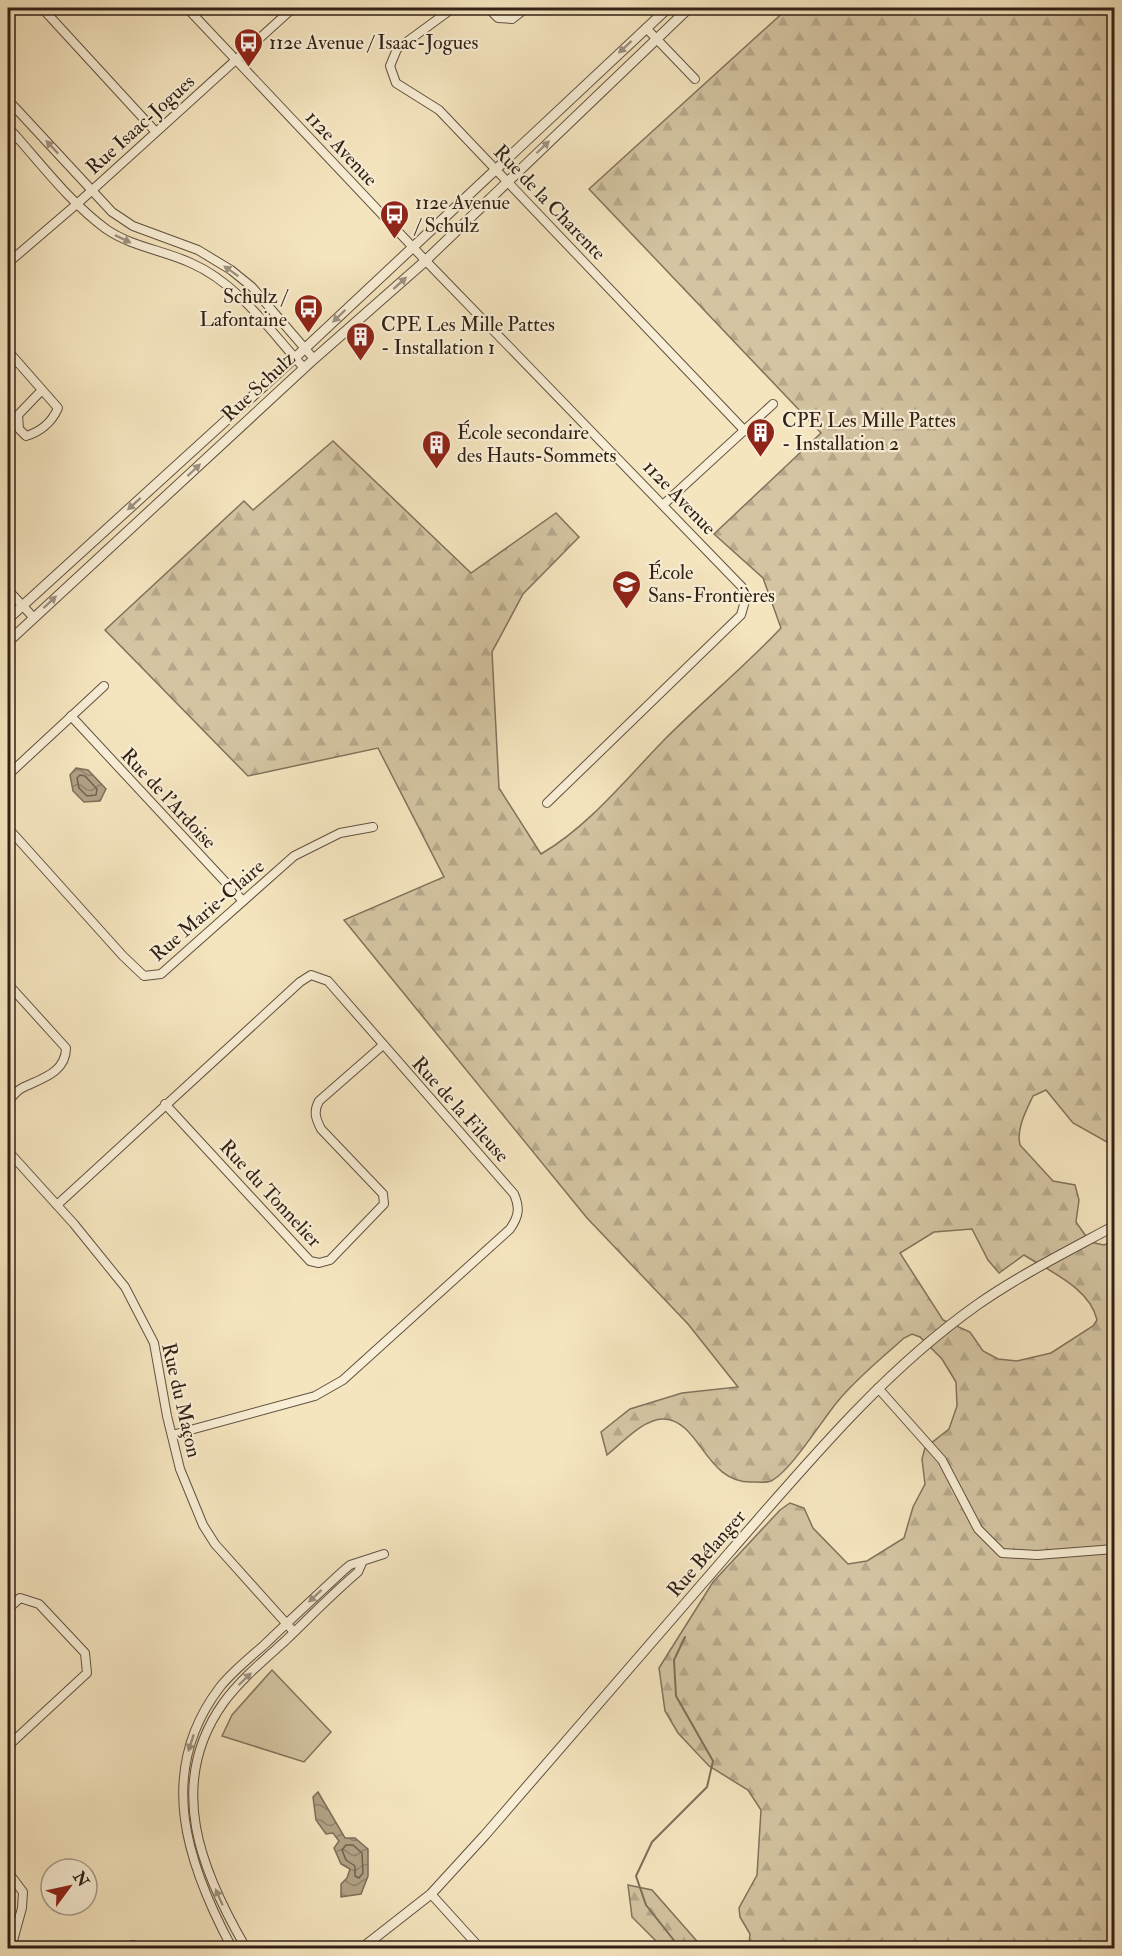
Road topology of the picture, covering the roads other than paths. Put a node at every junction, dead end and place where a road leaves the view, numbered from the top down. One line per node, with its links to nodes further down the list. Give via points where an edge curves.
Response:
1 (42, 8): 15 (street)
2 (187, 8): 11 (street, 112e Avenue)
3 (293, 8): 11 (street, Rue Isaac-Jogues)
4 (453, 8): 16 (street, Rue de la Charente, via 397,49 390,66 396,83 439,110)
5 (488, 8): 6 (street, via 498,18 512,19)
6 (526, 8)
7 (668, 8): 9 (street, Rue Schulz)
8 (689, 8): 10 (street, Rue Schulz)
9 (646, 28): 10 (street); 16 (street, Rue Schulz, one-way to 16)
10 (656, 38): 12 (street); 17 (street, Rue Schulz, one-way to 10)
11 (236, 60): 15 (street, Rue Isaac-Jogues); 20 (street, 112e Avenue)
12 (695, 79)
13 (8, 100): 18 (street, one-way to 13)
14 (8, 127): 19 (street)
15 (155, 131): 18 (street, Rue Isaac-Jogues)
16 (495, 167): 17 (street, Rue de la Charente); 20 (street, Rue Schulz)
17 (508, 180): 21 (street, Rue Schulz); 32 (street, Rue de la Charente)
18 (92, 190): 19 (street, Rue Isaac-Jogues); 25 (street, one-way to 18, via 252,286 231,270 198,250 133,226 112,212)
19 (78, 203): 22 (street, Rue Isaac-Jogues); 27 (street, one-way to 27, via 91,218 124,240 192,263 223,282)
20 (413, 247): 21 (street, 112e Avenue); 23 (street, Rue Schulz)
21 (425, 260): 24 (street, Rue Schulz, one-way to 21); 33 (street, 112e Avenue)
22 (8, 262)
23 (361, 296): 24 (street); 25 (street, Rue Schulz, one-way to 25)
24 (371, 309): 28 (street, Rue Schulz)
25 (304, 349): 27 (street, Rue Schulz); 28 (street)
26 (8, 351): 30 (street)
27 (295, 358): 29 (street); 35 (street, Rue Schulz, one-way to 35)
28 (314, 359): 29 (street, Rue Schulz)
29 (304, 368): 36 (street, Rue Schulz, one-way to 29)
30 (42, 390): 30 (street, via 58,408 37,433 26,436 19,429 18,415)
31 (774, 404): 32 (street)
32 (745, 431): 33 (street)
33 (664, 504): 42 (street, 112e Avenue, via 742,587 745,601 741,615)
34 (8, 590): 35 (street)
35 (22, 605): 36 (street); 37 (street, Rue Schulz)
36 (34, 618): 38 (street, Rue Schulz)
37 (8, 619)
38 (8, 642)
39 (104, 686): 40 (street)
40 (71, 716): 41 (street); 45 (street, Rue de l'Ardoise)
41 (8, 775)
42 (547, 803)
43 (373, 827): 45 (street, Rue Marie-Claire, via 340,833 294,856)
44 (8, 828): 45 (street, Rue Marie-Claire, via 144,976 161,974)
45 (243, 902)
46 (8, 984): 48 (street, via 66,1048 62,1065 39,1082 20,1089)
47 (383, 1045): 49 (street, Rue de la Fileuse, via 328,981 311,975); 49 (street, Rue du Tonnelier, via 315,1108 321,1129 383,1194 384,1204 330,1260 319,1263 310,1261); 54 (street, Rue de la Fileuse, via 514,1194 519,1205 518,1217 510,1229 343,1380 315,1396)
48 (8, 1102)
49 (165, 1104): 51 (street, Rue de la Fileuse)
50 (8, 1151): 51 (street, Rue du Maçon)
51 (57, 1205): 54 (street, Rue du Maçon, via 125,1287 154,1343)
52 (1114, 1226): 53 (street, Rue Bélanger, via 977,1305)
53 (879, 1388): 55 (street, via 942,1460 978,1529 1002,1553 1037,1555); 63 (street, Rue Bélanger, via 810,1459)
54 (172, 1435): 59 (street, Rue du Maçon, via 180,1468 203,1525 215,1544)
55 (1114, 1549)
56 (384, 1554): 57 (street)
57 (362, 1563): 59 (street, one-way to 59, via 343,1570); 60 (street, via 358,1572)
58 (8, 1609): 61 (street, via 20,1598 39,1604 85,1653 87,1673)
59 (286, 1623): 60 (street, Rue du Maçon); 65 (street, one-way to 65, via 221,1686 198,1723 188,1750 182,1810 193,1865)
60 (294, 1632): 66 (street, one-way to 60, via 198,1844 193,1782 210,1724 224,1702)
61 (8, 1746)
62 (8, 1872): 64 (street, via 23,1892)
63 (431, 1894): 67 (street, Rue Bélanger); 68 (street)
64 (11, 1948)
65 (232, 1948)
66 (246, 1948)
67 (362, 1948)
68 (480, 1948)

